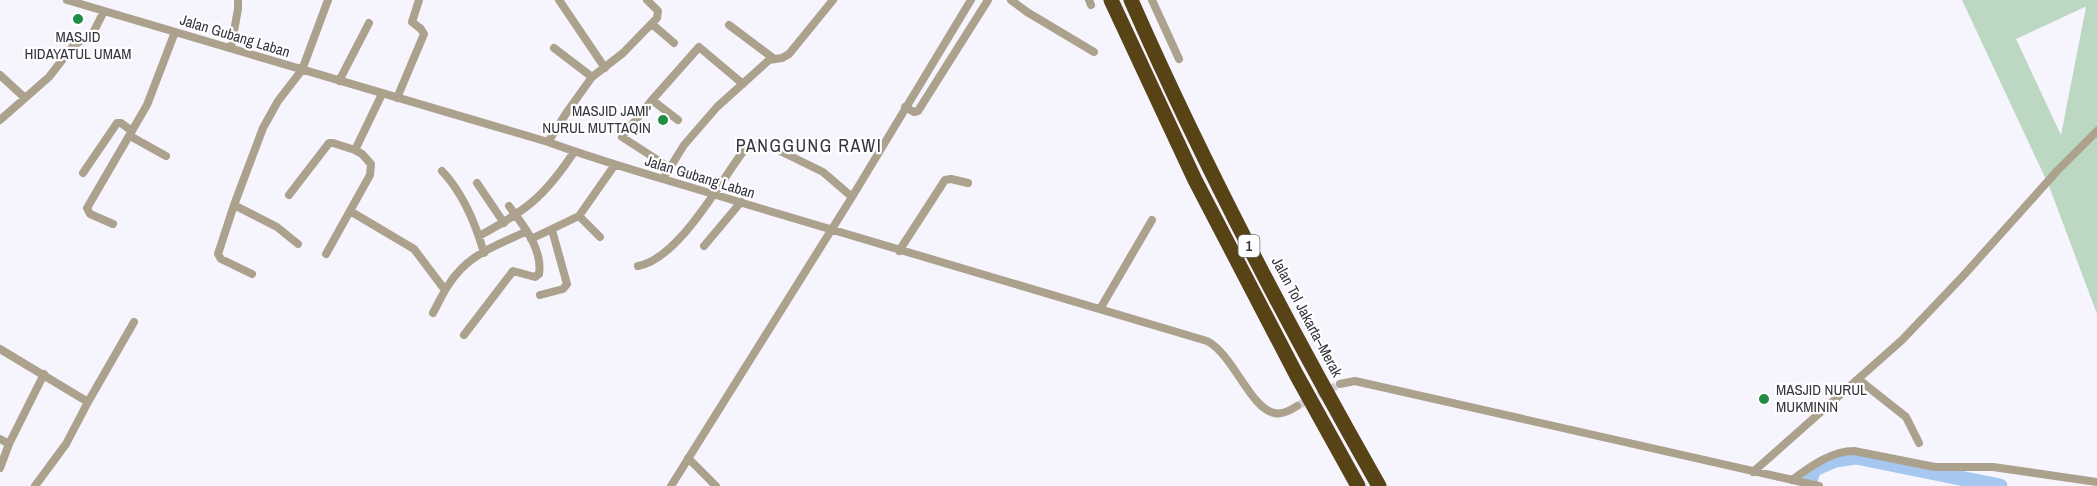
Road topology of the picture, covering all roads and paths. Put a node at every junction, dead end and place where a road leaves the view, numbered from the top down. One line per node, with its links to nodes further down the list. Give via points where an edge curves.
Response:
1 (67, 0): 14 (street, Jalan Gubang Laban)
2 (238, 0): 20 (street)
3 (328, 0): 26 (street)
4 (419, 0): 33 (street, via 412,22 424,34)
5 (559, 0): 25 (street)
6 (647, 0): 16 (street, via 658,11)
7 (833, 0): 23 (street, via 789,54)
8 (971, 0): 35 (street)
9 (988, 0): 35 (street, via 918,111)
10 (1011, 0): 22 (street)
11 (1111, 0): 98 (highway, 1, via 1195,180)
12 (1131, 0): 99 (highway, Jalan Tol Jakarta–Merak / 1, via 1239,228)
13 (1152, 0): 24 (street)
14 (104, 11): 18 (street, Jalan Gubang Laban); 32 (street, via 93,33 73,46 49,77)
15 (369, 23): 29 (street)
16 (652, 24): 19 (street); 25 (street)
17 (729, 26): 23 (street)
18 (175, 32): 20 (street, Jalan Gubang Laban); 39 (street, via 151,98)
19 (674, 43)
20 (231, 48): 26 (street, Jalan Gubang Laban)
21 (555, 48): 28 (street)
22 (1094, 52)
23 (771, 59): 30 (street)
24 (1179, 59)
25 (605, 68): 28 (street)
26 (302, 70): 29 (street, Jalan Gubang Laban); 55 (street, via 273,109)
27 (0, 75): 32 (street)
28 (592, 77): 40 (street)
29 (339, 81): 31 (street, Jalan Gubang Laban)
30 (743, 84): 34 (street, via 699,46); 45 (street, via 701,125)
31 (382, 94): 33 (street, Jalan Gubang Laban); 41 (street)
32 (25, 98): 36 (street)
33 (397, 98): 40 (street, Jalan Gubang Laban)
34 (652, 100): 37 (street); 45 (street, via 622,137)
35 (905, 107): 53 (street)
36 (0, 120)
37 (678, 120)
38 (2097, 132): 83 (street, via 1902,340)
39 (131, 134): 43 (street); 47 (street, via 117,123); 62 (street, via 87,208 90,214)
40 (548, 142): 42 (street, Jalan Gubang Laban)
41 (355, 150): 52 (street, via 329,143); 57 (street, via 367,159 371,169)
42 (574, 152): 44 (street, Jalan Gubang Laban); 58 (street, via 550,186)
43 (166, 156)
44 (614, 166): 48 (street, Jalan Gubang Laban); 59 (street)
45 (670, 168): 48 (street)
46 (442, 171): 66 (street)
47 (83, 173)
48 (663, 178): 51 (street, Jalan Gubang Laban)
49 (477, 183): 61 (street)
50 (968, 183): 70 (street, via 945,180)
51 (713, 194): 53 (street, via 741,153 761,144 823,172); 54 (street, Jalan Gubang Laban); 73 (street, via 667,251)
52 (290, 195)
53 (852, 197): 64 (street)
54 (741, 202): 64 (street, Jalan Gubang Laban); 69 (street)
55 (234, 205): 68 (street, via 277,226); 74 (street, via 218,257)
56 (509, 206): 58 (street)
57 (350, 211): 72 (street); 75 (street, via 414,249)
58 (516, 216): 61 (street); 65 (street)
59 (579, 216): 63 (street); 67 (street)
60 (1152, 220): 77 (street)
61 (504, 223): 66 (street)
62 (113, 224)
63 (552, 230): 65 (street); 76 (street, via 567,284 563,289)
64 (830, 231): 70 (street, Jalan Gubang Laban); 90 (street)
65 (529, 235): 71 (street); 80 (street, via 539,261 539,274 535,277 513,271)
66 (479, 236): 71 (street)
67 (600, 237)
68 (298, 244)
69 (704, 246)
70 (899, 251): 77 (street, Jalan Gubang Laban)
71 (484, 253): 75 (street, via 462,267)
72 (326, 254)
73 (638, 266)
74 (252, 274)
75 (445, 290): 78 (street)
76 (540, 295)
77 (1100, 309): 86 (street, Jalan Gubang Laban, via 1207,341 1221,351 1264,409 1275,413)
78 (433, 313)
79 (135, 322): 85 (street)
80 (464, 335)
81 (0, 349): 82 (street)
82 (44, 374): 85 (street); 89 (street)
83 (1858, 379): 88 (street, via 1906,417); 92 (street)
84 (1340, 384): 92 (street, via 1355,381)
85 (88, 402): 95 (street, via 66,444)
86 (1297, 406)
87 (0, 439): 89 (street)
88 (1919, 443)
89 (9, 444): 91 (street)
90 (688, 458): 96 (street); 97 (street)
91 (0, 468)
92 (1753, 472): 93 (street)
93 (1795, 480): 94 (street, via 1843,451 1935,467 1993,467); 100 (street)
94 (2097, 482)
95 (35, 486)
96 (671, 486)
97 (716, 486)
98 (1358, 486)
99 (1379, 486)
100 (1819, 486)

